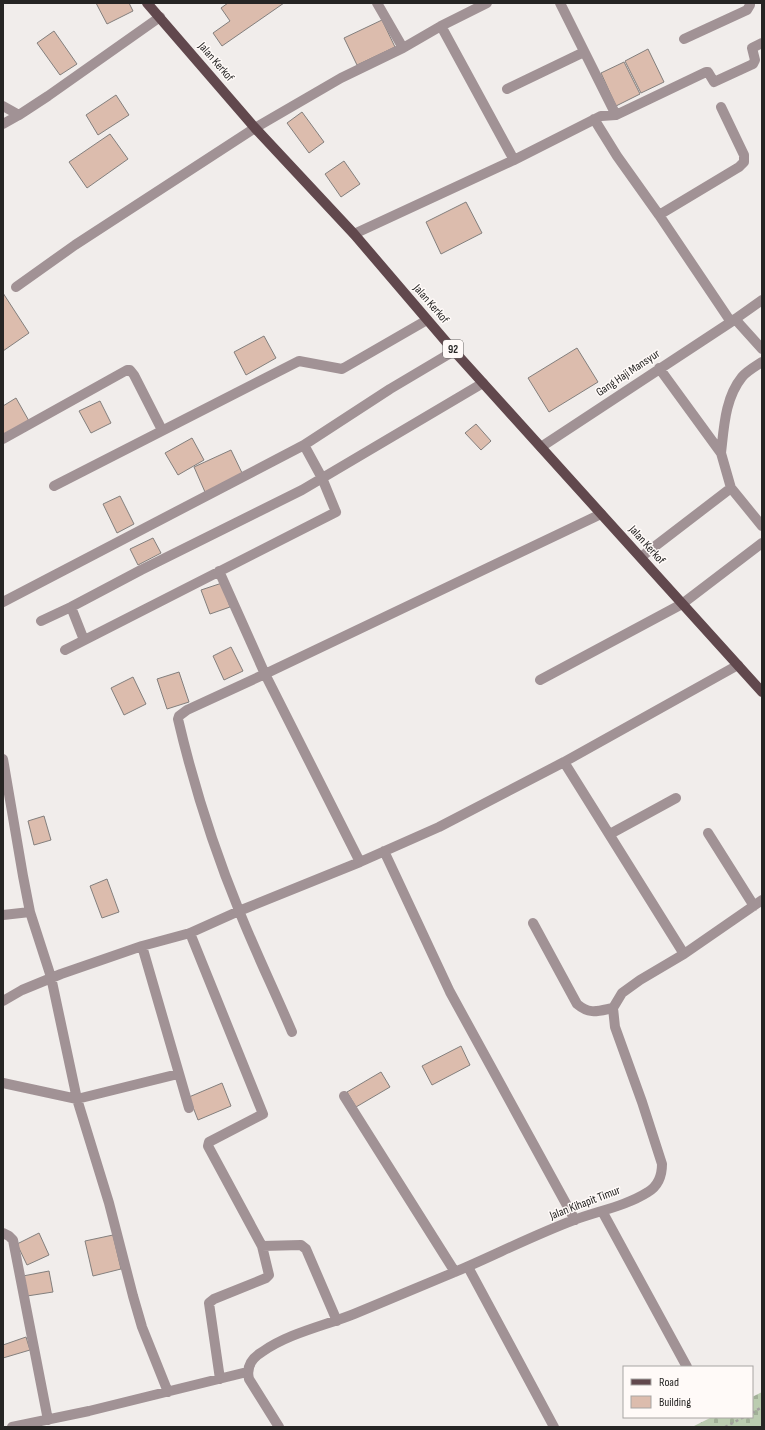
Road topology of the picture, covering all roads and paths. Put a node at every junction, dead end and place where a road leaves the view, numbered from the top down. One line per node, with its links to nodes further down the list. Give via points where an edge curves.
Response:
1 (148, 3): 6 (main road, Jalan Kerkof / 92)
2 (377, 3): 10 (street)
3 (488, 3): 7 (street)
4 (560, 3): 11 (street)
5 (750, 3): 8 (street, via 748,10)
6 (160, 17): 15 (street); 19 (main road, Jalan Kerkof / 92)
7 (441, 26): 10 (street); 20 (street)
8 (684, 39)
9 (762, 43): 16 (street, via 752,48 755,60 753,64 714,82 706,72)
10 (403, 48): 19 (street, via 341,78)
11 (584, 52): 12 (street); 16 (street)
12 (507, 89)
13 (3, 106): 15 (street)
14 (721, 107): 21 (street, via 744,155 744,162)
15 (19, 115): 18 (street)
16 (616, 115): 17 (street)
17 (594, 119): 20 (street); 21 (street)
18 (3, 124)
19 (255, 128): 22 (main road, Jalan Kerkof / 92); 23 (street, via 75,245)
20 (514, 160): 22 (street)
21 (659, 215): 26 (street)
22 (354, 234): 25 (main road, Jalan Kerkof / 92)
23 (16, 287)
24 (762, 300): 26 (street, Gang Haji Mansyur)
25 (427, 320): 28 (main road, Jalan Kerkof / 92); 32 (street, via 342,369 299,361)
26 (733, 320): 27 (street); 30 (street, Gang Haji Mansyur)
27 (762, 349)
28 (454, 351): 31 (main road, Jalan Kerkof / 92); 34 (street)
29 (762, 362): 36 (street, via 742,377 733,393)
30 (660, 368): 35 (street, Gang Haji Mansyur); 36 (street)
31 (483, 383): 35 (main road, Jalan Kerkof / 92); 37 (street)
32 (162, 430): 33 (street, via 134,374 127,370); 38 (street)
33 (3, 438)
34 (304, 445): 37 (street); 45 (street)
35 (541, 447): 40 (main road, Jalan Kerkof / 92)
36 (721, 453): 39 (street)
37 (322, 478): 44 (street, via 336,512); 47 (street)
38 (54, 486)
39 (731, 488): 41 (street); 43 (street)
40 (601, 514): 43 (main road, Jalan Kerkof / 92); 52 (street)
41 (762, 526)
42 (762, 543): 46 (street)
43 (641, 557): 46 (main road, Jalan Kerkof / 92)
44 (219, 571): 49 (street); 52 (street)
45 (3, 602)
46 (682, 604): 51 (main road, Jalan Kerkof / 92); 53 (street)
47 (71, 607): 48 (street); 49 (street)
48 (41, 620)
49 (84, 640): 50 (street)
50 (65, 650)
51 (738, 665): 54 (main road, Jalan Kerkof / 92); 56 (street)
52 (265, 674): 61 (street); 63 (street, via 187,710 178,719 210,832)
53 (540, 680)
54 (762, 692)
55 (3, 759): 64 (street)
56 (564, 762): 59 (street); 60 (street, via 439,827)
57 (676, 798): 59 (street)
58 (708, 833): 62 (street)
59 (610, 834): 69 (street)
60 (384, 851): 61 (street); 80 (street, via 450,992)
61 (360, 862): 63 (street)
62 (758, 903): 69 (street)
63 (239, 911): 67 (street); 73 (street)
64 (30, 912): 65 (street); 70 (street)
65 (3, 915)
66 (534, 923): 72 (street, via 577,1004 583,1009 597,1012)
67 (190, 933): 68 (street); 82 (street, via 263,1112 262,1116 209,1142 208,1146)
68 (142, 946): 70 (street); 74 (street)
69 (684, 954): 72 (street, via 622,993)
70 (51, 978): 71 (street); 77 (street)
71 (3, 1001)
72 (613, 1008): 79 (street, Jalan Kihapit Timur, via 615,1027 642,1102 662,1164 662,1172 656,1185 648,1192)
73 (292, 1032)
74 (178, 1074): 77 (street); 78 (street)
75 (3, 1083): 77 (street)
76 (344, 1096): 84 (street)
77 (77, 1099): 89 (street, via 109,1203 142,1327)
78 (189, 1108)
79 (602, 1211): 80 (street, Jalan Kihapit Timur); 86 (street)
80 (575, 1220): 83 (street, Jalan Kihapit Timur)
81 (3, 1233): 93 (street, via 13,1240)
82 (262, 1246): 85 (street, via 304,1247); 88 (street, via 269,1275 209,1303)
83 (468, 1267): 84 (street, Jalan Kihapit Timur); 96 (street)
84 (455, 1272): 85 (street, Jalan Kihapit Timur)
85 (337, 1321): 87 (street, Jalan Kihapit Timur, via 288,1338 261,1352)
86 (686, 1366)
87 (247, 1372): 88 (street); 95 (street, via 253,1388)
88 (220, 1379): 89 (street)
89 (168, 1392): 93 (street)
90 (762, 1407): 91 (path)
91 (753, 1412)
92 (742, 1418): 97 (path)
93 (48, 1420): 94 (street)
94 (12, 1427)
95 (279, 1427)
96 (554, 1427)
97 (725, 1427)

